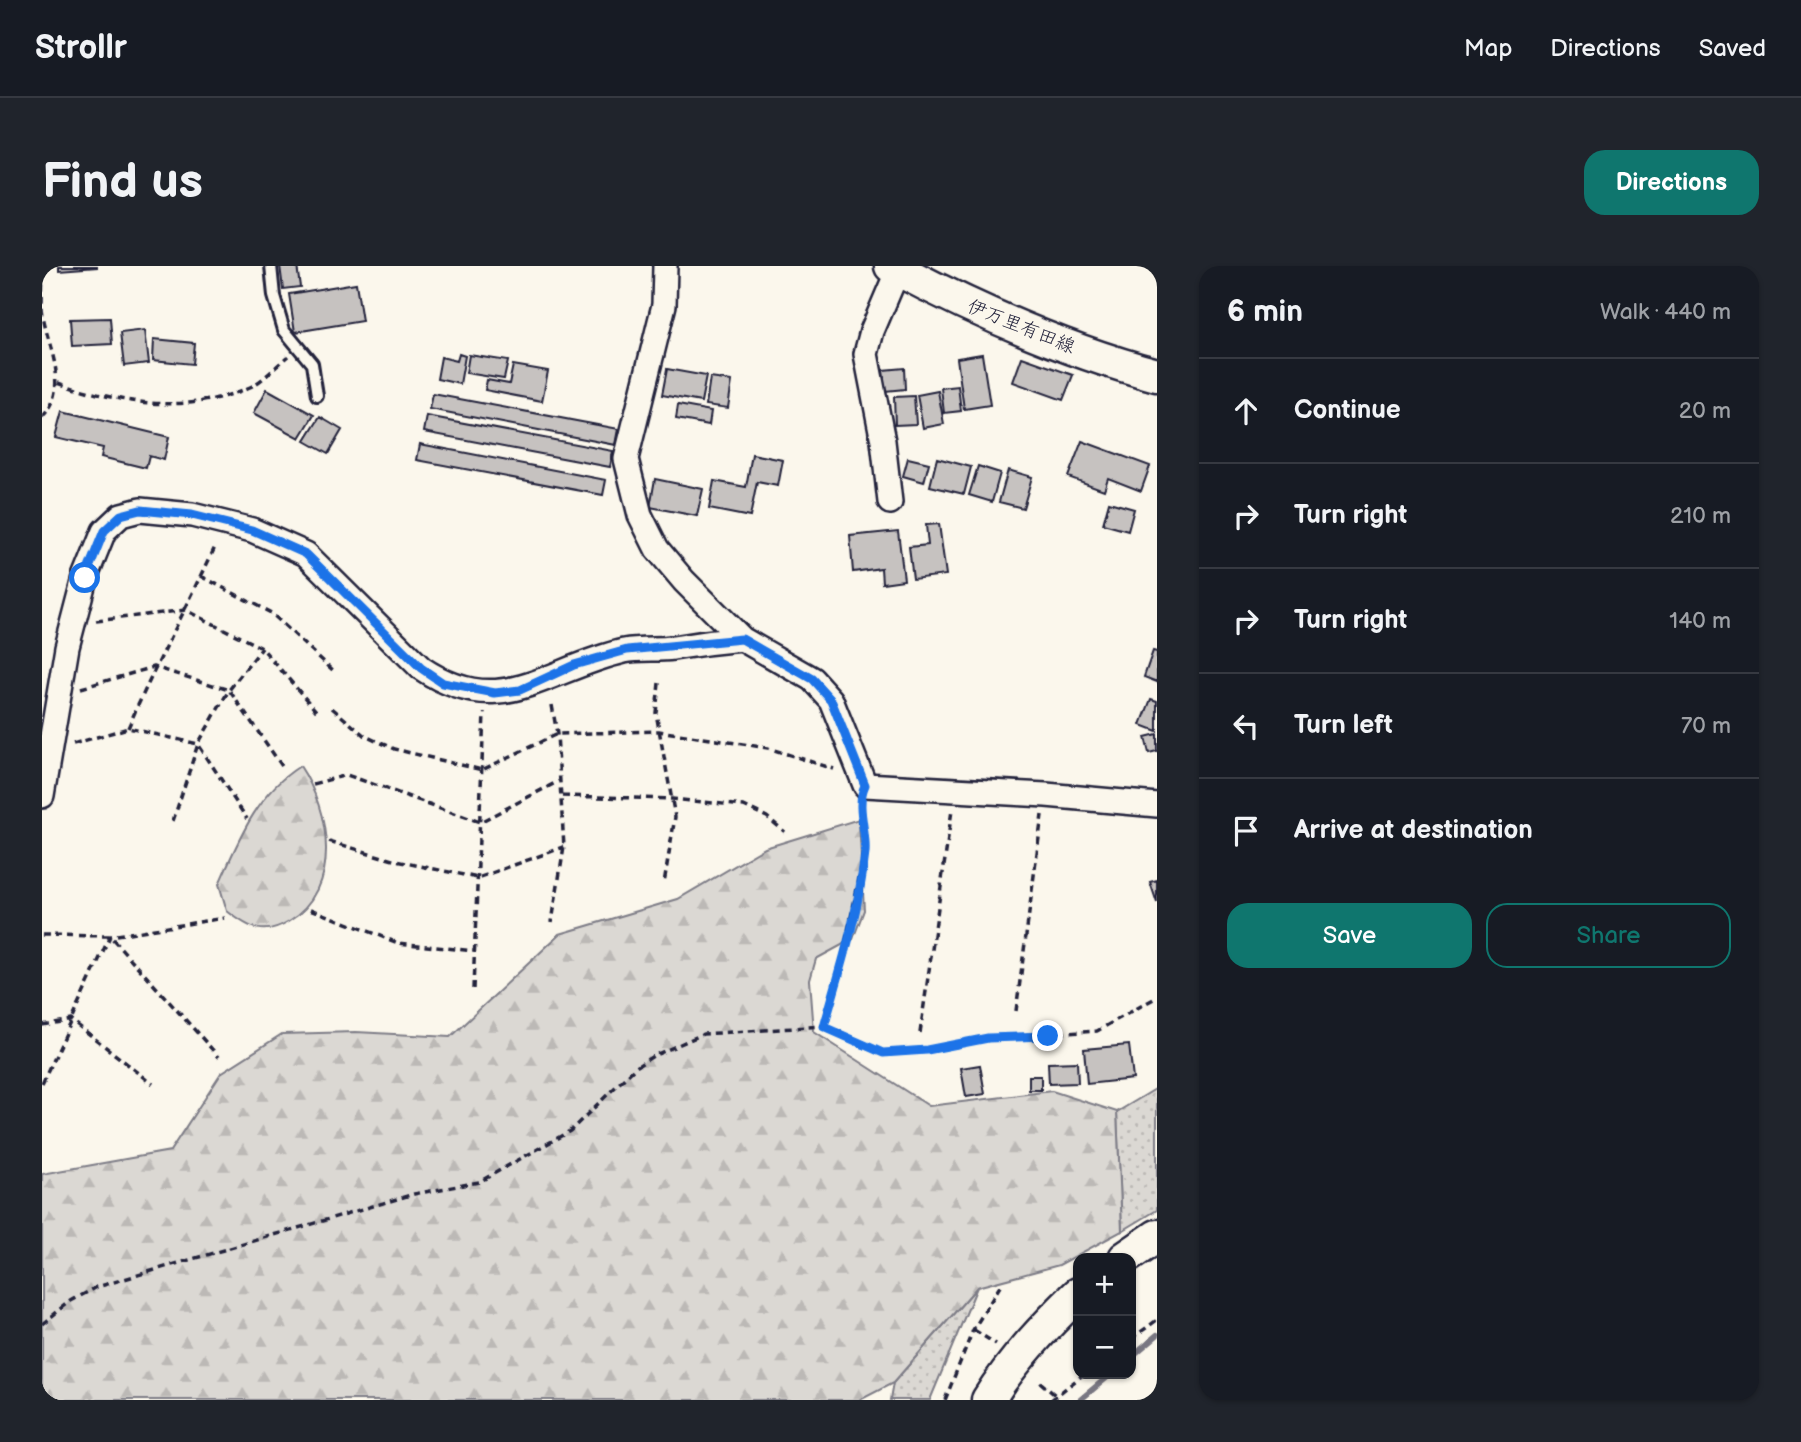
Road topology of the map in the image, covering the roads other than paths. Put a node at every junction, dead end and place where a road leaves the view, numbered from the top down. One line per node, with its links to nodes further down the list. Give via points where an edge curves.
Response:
1 (271, 266): 5 (lane, via 284,330 312,364)
2 (665, 266): 7 (street, via 664,305 626,459 640,515 657,549)
3 (894, 268): 4 (main road, 伊万里有田線, via 1006,324); 6 (street, via 866,354)
4 (1157, 375)
5 (317, 396)
6 (890, 502)
7 (742, 639): 8 (street, via 627,650 574,665 520,690 495,693 443,683 421,668 306,554 252,530 192,515 140,510 121,515 104,531 85,578 67,647); 9 (street, via 812,679 831,700 856,779)
8 (42, 796)
9 (1157, 806)
10 (1157, 1236): 11 (main road)
11 (1132, 1253)
12 (1073, 1299): 13 (main road, via 1038,1332)
13 (988, 1400)

